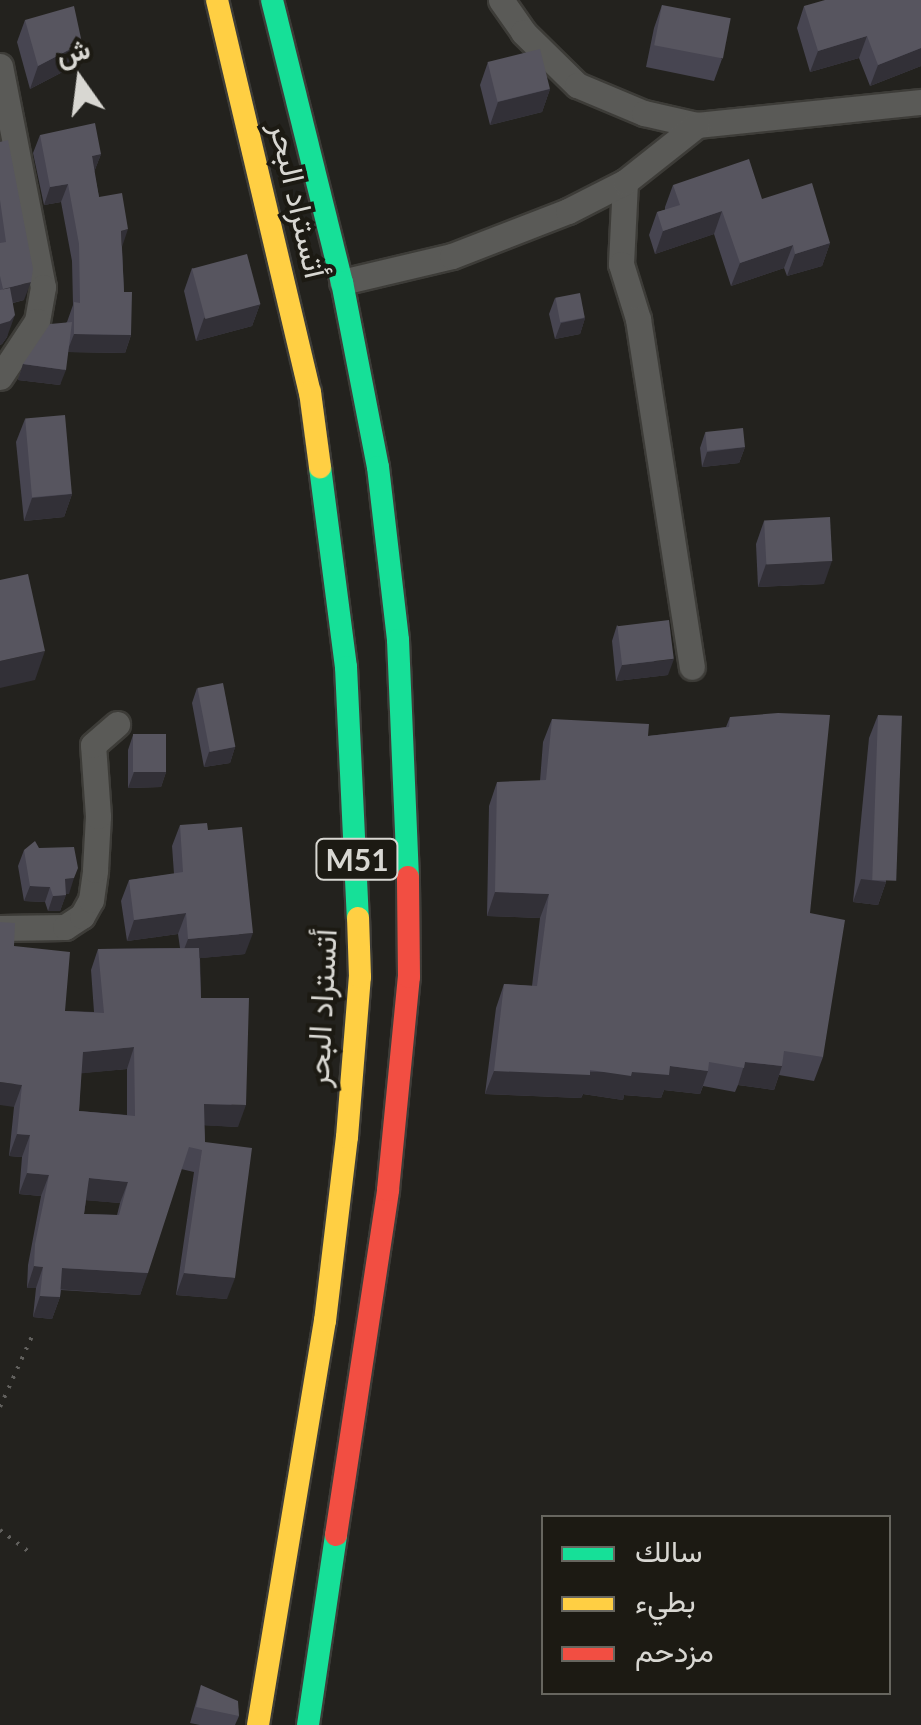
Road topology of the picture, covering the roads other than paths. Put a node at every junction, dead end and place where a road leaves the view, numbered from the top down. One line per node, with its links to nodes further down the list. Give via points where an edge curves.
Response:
1 (217, 0): 13 (highway, أتستراد البحر / M51, via 310,392 346,667 358,881 360,977 325,1321)
2 (272, 0): 8 (highway, أتستراد البحر / M51)
3 (501, 0): 6 (street, via 523,32 578,85 625,107)
4 (0, 66): 9 (street, via 43,287 37,321)
5 (921, 102): 6 (street)
6 (697, 125): 7 (street)
7 (624, 182): 8 (street, via 502,239); 10 (street, via 621,264 638,319)
8 (342, 282): 14 (highway, أتستراد البحر / M51, via 378,467 398,640 408,977 369,1342)
9 (0, 377)
10 (692, 667)
11 (117, 724): 12 (street, via 92,745 95,870 82,916 64,927)
12 (0, 928)
13 (258, 1725)
14 (308, 1725)

